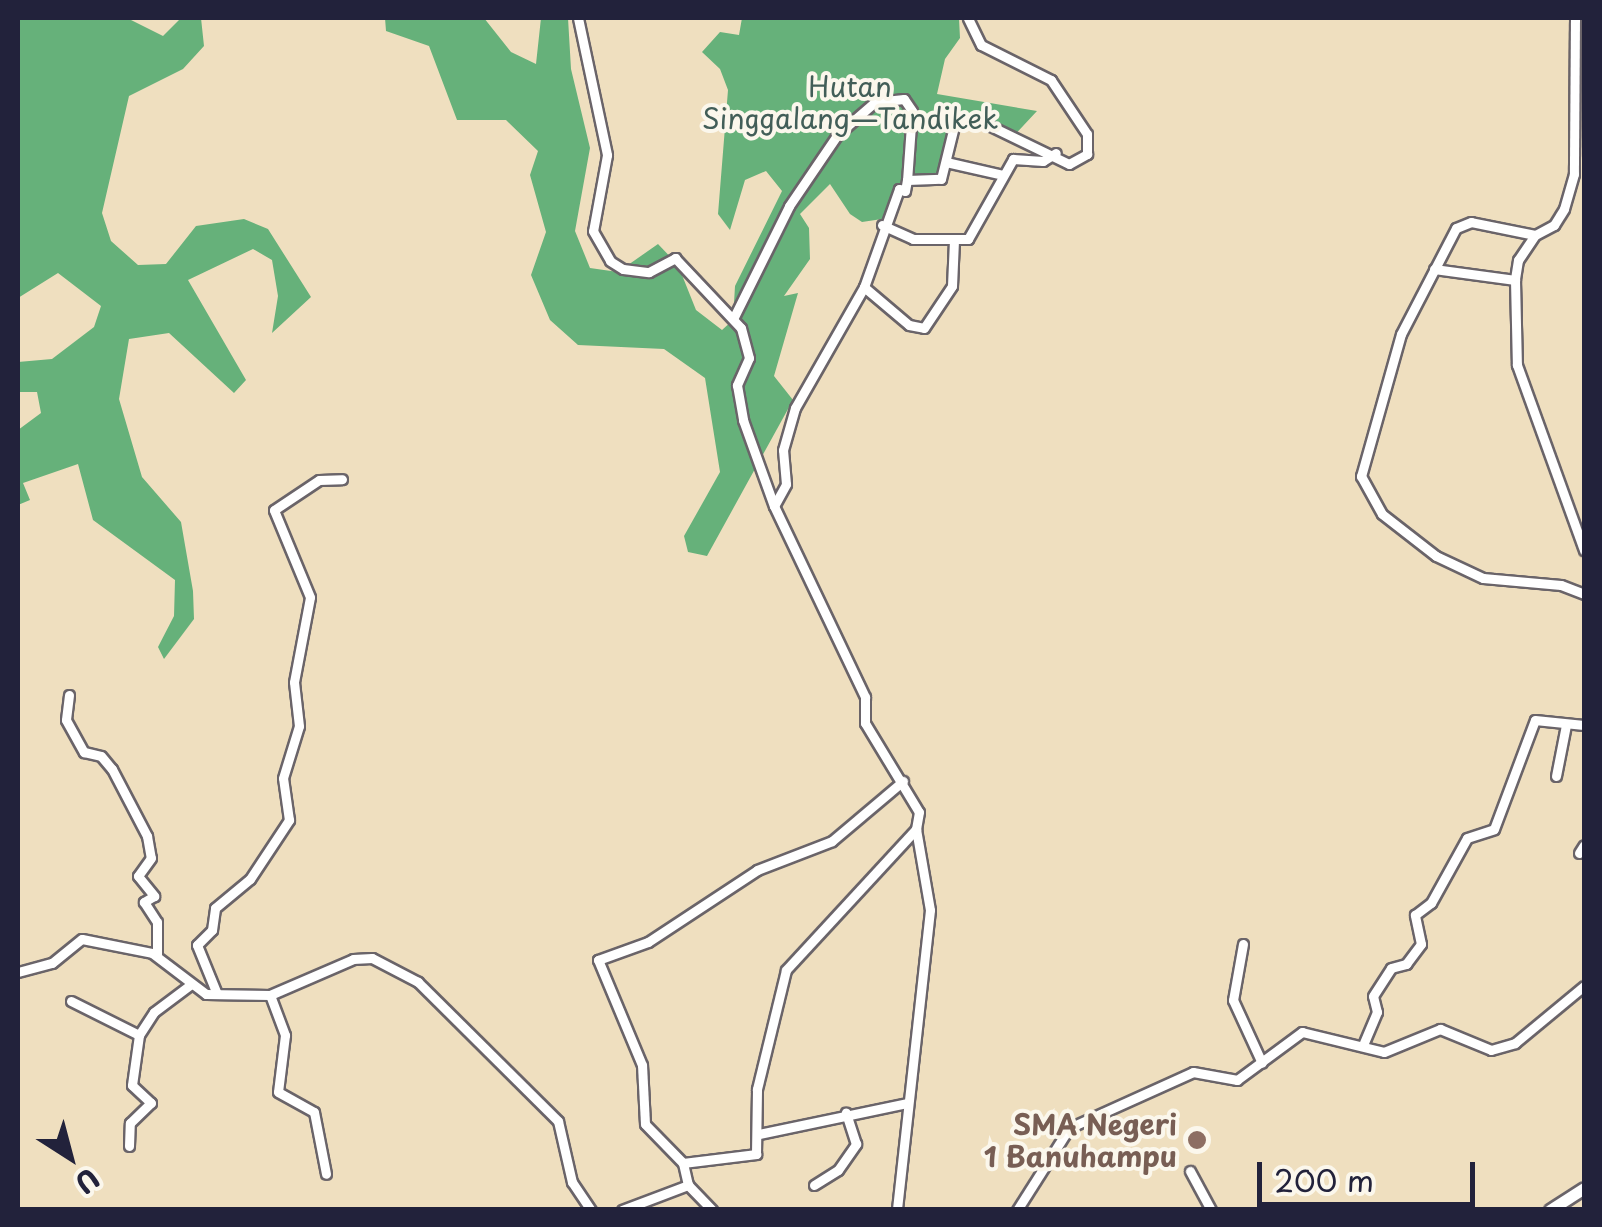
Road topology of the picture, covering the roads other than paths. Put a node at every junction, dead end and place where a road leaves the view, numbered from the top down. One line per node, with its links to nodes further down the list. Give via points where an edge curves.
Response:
1 (578, 18): 14 (street, via 607,155 592,224 603,252 615,266 634,271 649,272 676,258 711,303)
2 (968, 18): 4 (street, via 981,44 1042,72 1060,91 1089,145 1069,164)
3 (1576, 18): 9 (street, via 1574,174 1554,225)
4 (1056, 154): 5 (street, via 969,119 950,132); 6 (street, via 1044,161 1020,156)
5 (946, 162): 6 (street); 7 (street, via 941,179)
6 (1003, 176): 10 (street, via 968,239)
7 (907, 180): 8 (street); 14 (street, via 912,111 904,99 875,102 838,134 789,206)
8 (882, 225): 10 (street, via 912,239); 13 (street)
9 (1535, 235): 11 (street, via 1462,223); 12 (street, via 1518,260)
10 (954, 241): 13 (street, via 952,286 924,328 908,325)
11 (1434, 269): 12 (street); 18 (street, via 1386,374 1362,462 1366,489 1410,538 1483,578 1561,585)
12 (1515, 280): 17 (street, via 1517,364)
13 (864, 288): 16 (street, via 795,408 782,450 786,484)
14 (734, 319): 16 (street, via 749,358 737,385 743,420)
15 (342, 480): 30 (street, via 319,480 274,510 307,582 310,606 294,682 298,729 283,778 290,820 250,879 215,908 212,930 196,946)
16 (774, 506): 23 (street, via 866,697 866,723)
17 (1584, 550)
18 (1584, 594)
19 (69, 695): 26 (street, via 66,720 84,752 112,769 147,836 150,858 138,876 154,896 144,902 157,922)
20 (1566, 725): 21 (street); 22 (street); 34 (street, via 1533,724 1494,829 1467,838 1431,902 1415,915 1422,944 1406,964 1391,968 1373,996 1378,1012)
21 (1584, 725)
22 (1556, 776)
23 (903, 781): 24 (street, via 920,812); 40 (street, via 832,842 757,870 648,942 598,960 642,1065 645,1124)
24 (916, 829): 36 (street, via 930,910); 38 (street, via 786,970 758,1089)
25 (1243, 944): 35 (street, via 1233,1000)
26 (157, 956): 27 (street, via 82,939 52,963); 28 (street)
27 (18, 972)
28 (190, 985): 30 (street); 33 (street, via 154,1012)
29 (1584, 986): 34 (street, via 1503,1047 1483,1048 1440,1029 1391,1051)
30 (217, 994): 31 (street)
31 (270, 994): 42 (street, via 285,1035 278,1092 314,1112); 46 (street, via 353,959 372,958 418,982 558,1121 572,1182)
32 (71, 1001): 33 (street)
33 (139, 1035): 39 (street, via 132,1085 150,1102 128,1128)
34 (1362, 1046): 35 (street, via 1302,1032)
35 (1262, 1063): 50 (street, via 1236,1080 1192,1072 1076,1122)
36 (908, 1104): 37 (street); 49 (street)
37 (846, 1113): 38 (street); 44 (street, via 856,1144 838,1170)
38 (759, 1134): 40 (street, via 753,1156)
39 (129, 1146)
40 (683, 1163): 43 (street)
41 (1190, 1171): 51 (street)
42 (326, 1174)
43 (688, 1185): 47 (street); 48 (street)
44 (814, 1185)
45 (1584, 1188): 52 (main road)
46 (591, 1210)
47 (622, 1210)
48 (712, 1210)
49 (898, 1210)
50 (1017, 1210)
51 (1211, 1210)
52 (1550, 1210)

